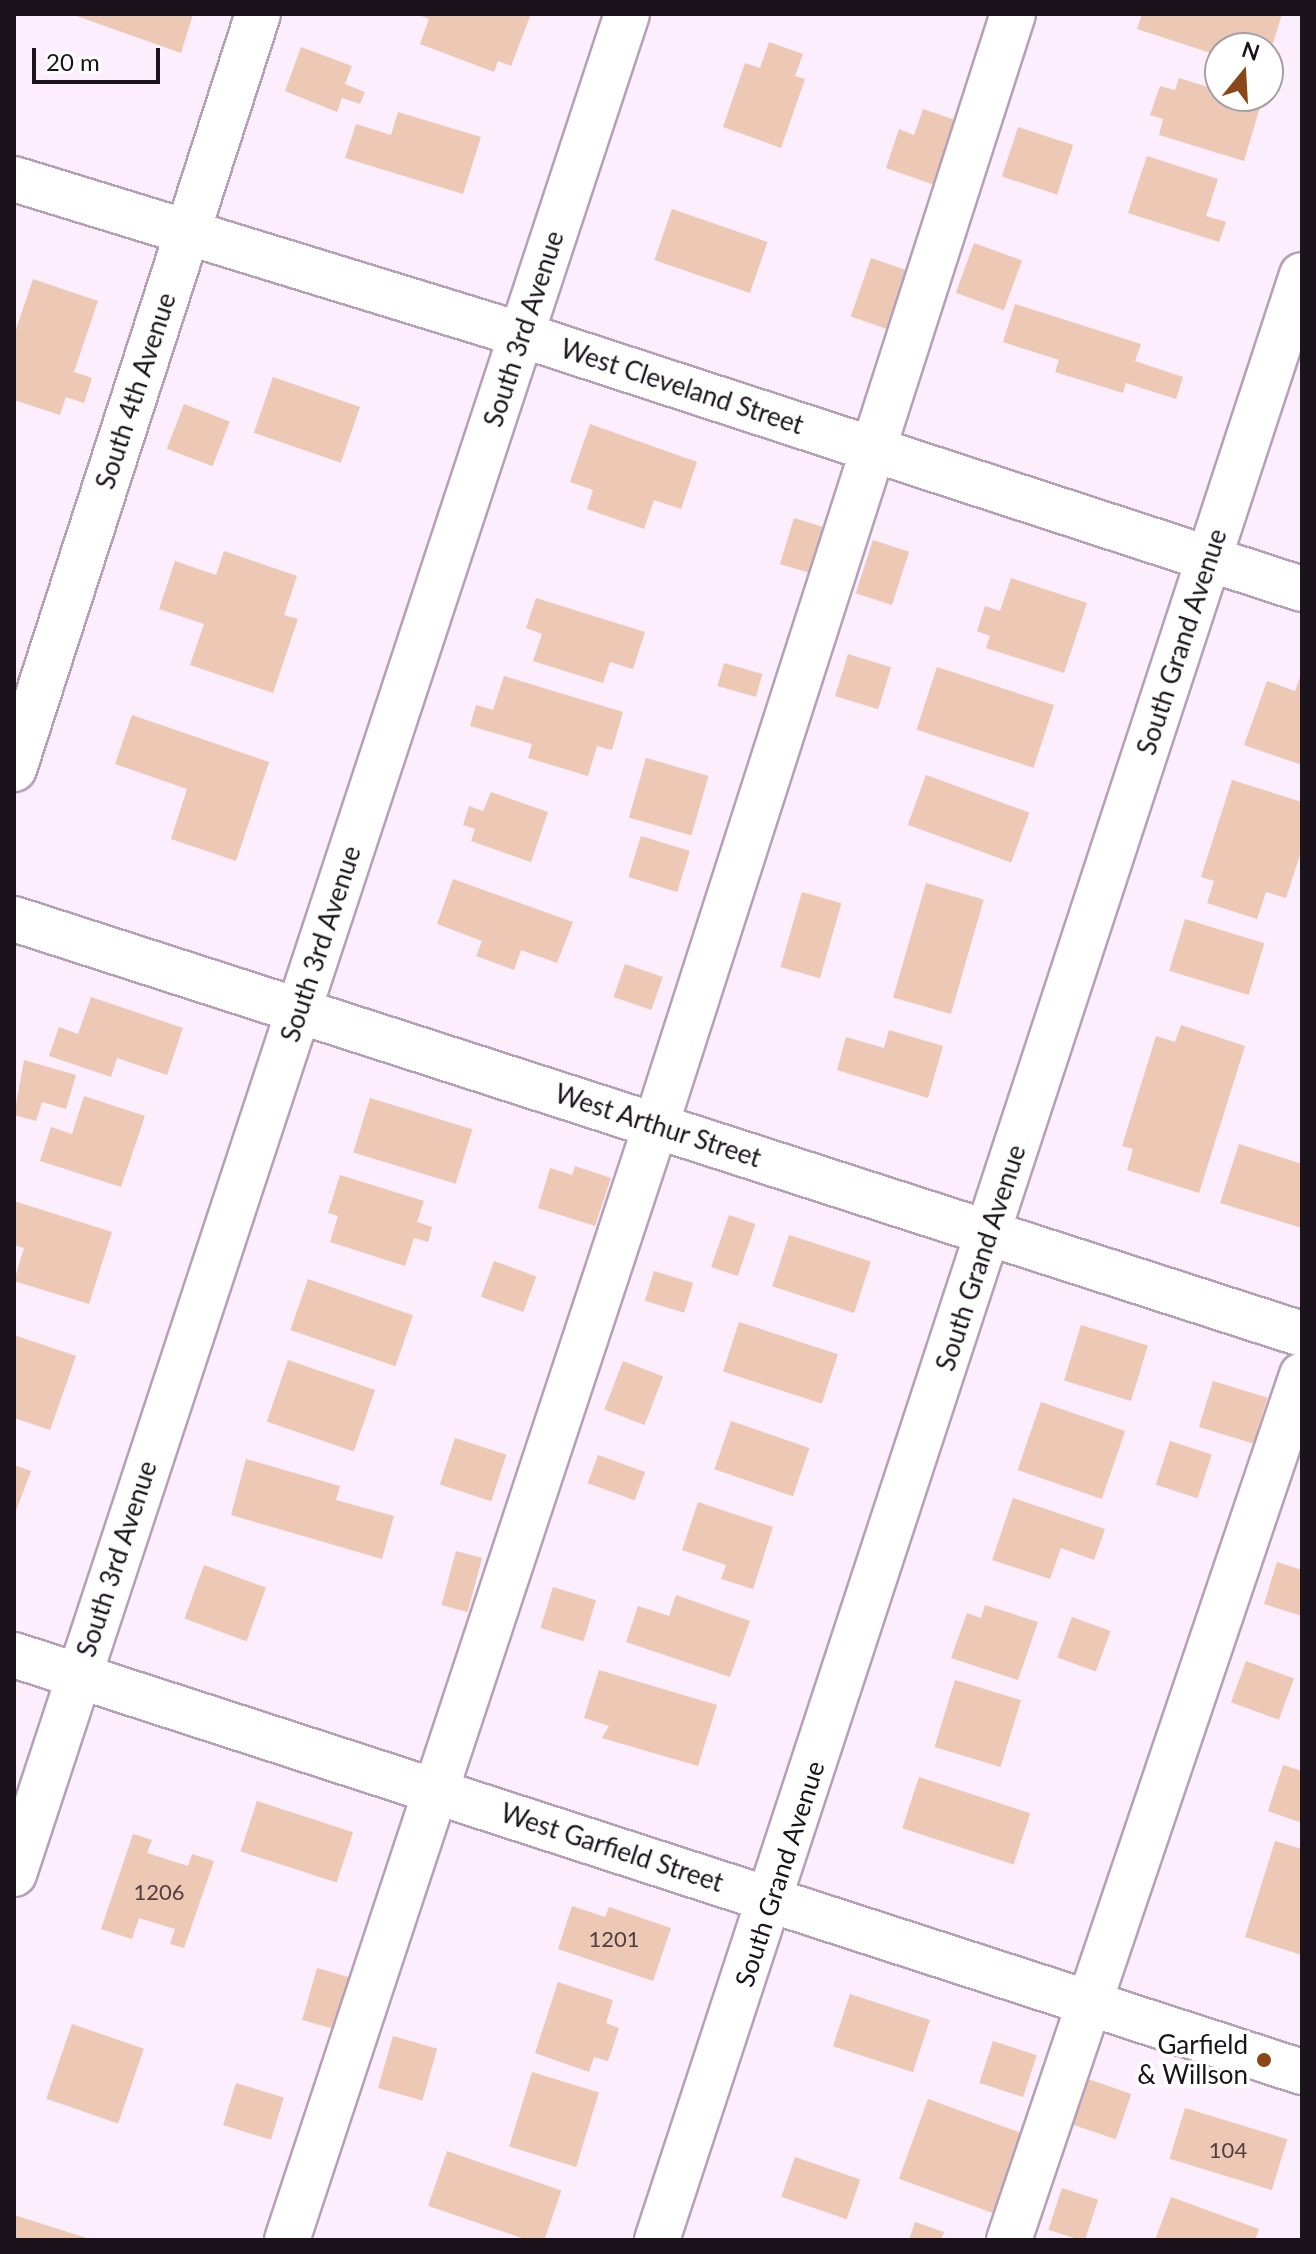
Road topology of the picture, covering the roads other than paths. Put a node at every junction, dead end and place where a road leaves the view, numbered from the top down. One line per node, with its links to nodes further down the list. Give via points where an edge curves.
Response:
1 (258, 14): 5 (street, South 4th Avenue)
2 (627, 14): 7 (street, South 3rd Avenue)
3 (1013, 14): 8 (street)
4 (14, 179): 5 (street, West Cleveland Street)
5 (186, 235): 7 (street, West Cleveland Street); 11 (street, South 4th Avenue)
6 (1302, 275): 9 (street, South Grand Avenue)
7 (522, 335): 8 (street, West Cleveland Street); 13 (street, South 3rd Avenue)
8 (873, 449): 9 (street, West Cleveland Street); 14 (street)
9 (1209, 558): 10 (street, West Cleveland Street); 15 (street, South Grand Avenue)
10 (1302, 589)
11 (14, 769)
12 (14, 919): 13 (street, West Arthur Street)
13 (299, 1009): 14 (street, West Arthur Street); 19 (street, South 3rd Avenue)
14 (656, 1125): 15 (street, West Arthur Street); 20 (street)
15 (990, 1233): 16 (street, West Arthur Street); 22 (street, South Grand Avenue)
16 (1302, 1334)
17 (1302, 1375): 23 (street)
18 (14, 1655): 19 (street, West Garfield Street)
19 (79, 1675): 20 (street, West Garfield Street); 21 (street, South 3rd Avenue)
20 (436, 1791): 22 (street, West Garfield Street); 25 (street)
21 (14, 1874)
22 (772, 1900): 23 (street, West Garfield Street); 26 (street, South Grand Avenue)
23 (1092, 2004): 24 (street, West Garfield Street); 27 (street)
24 (1302, 2072)
25 (287, 2240)
26 (657, 2240)
27 (1009, 2240)

